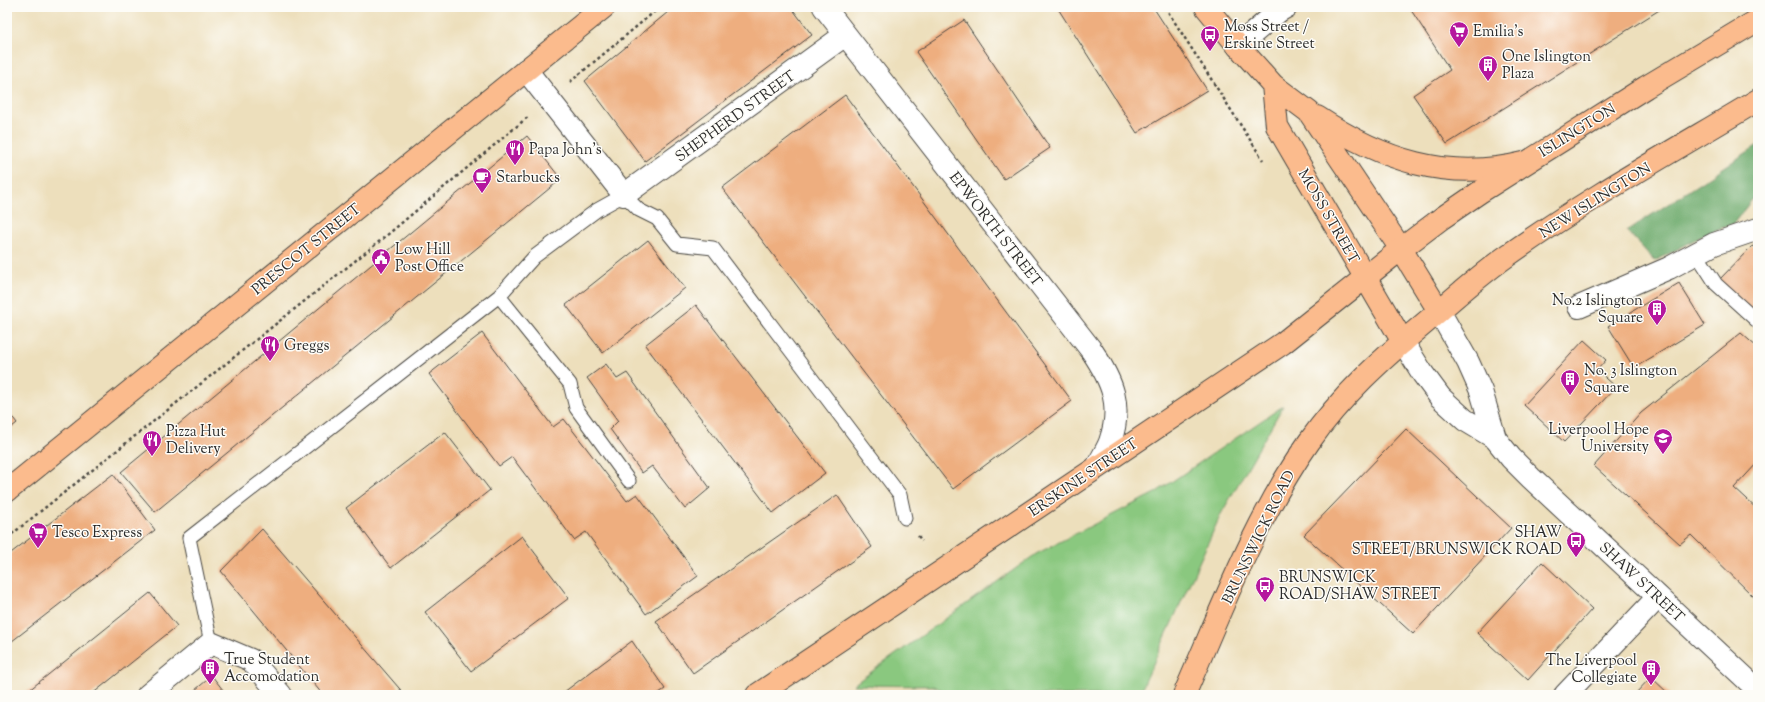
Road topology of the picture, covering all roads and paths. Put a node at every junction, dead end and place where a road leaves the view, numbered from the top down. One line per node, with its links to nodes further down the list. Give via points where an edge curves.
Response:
1 (604, 7): 10 (main road, PRESCOT STREET)
2 (660, 7): 12 (path)
3 (824, 7): 8 (street, EPWORTH STREET)
4 (1165, 7): 16 (path)
5 (1206, 7): 9 (main road)
6 (1286, 7): 9 (street)
7 (1758, 20): 15 (main road, ISLINGTON)
8 (845, 35): 17 (street, SHEPHERD STREET); 28 (street, EPWORTH STREET, via 1087,344 1105,371 1114,396 1115,415 1110,442)
9 (1238, 46): 11 (main road)
10 (526, 70): 12 (street); 30 (main road, PRESCOT STREET)
11 (1273, 85): 14 (main road); 21 (main road, MOSS STREET, via 1276,126)
12 (550, 100): 17 (street); 32 (path, via 380,241)
13 (1758, 100): 24 (main road, NEW ISLINGTON, via 1594,198 1504,258)
14 (1309, 112): 15 (main road, via 1359,142 1404,161 1449,170 1474,171 1494,170); 19 (main road)
15 (1524, 163): 19 (main road, ISLINGTON)
16 (1266, 165)
17 (624, 195): 22 (lane, via 597,210 534,257); 31 (lane, via 639,210 657,219 677,244 713,248 900,496)
18 (1758, 229): 20 (street)
19 (1401, 249): 21 (main road, ERSKINE STREET); 24 (main road)
20 (1696, 253): 23 (street, via 1669,268); 25 (lane, via 1716,284)
21 (1365, 278): 26 (main road, MOSS STREET); 28 (main road, ERSKINE STREET, via 1283,343)
22 (499, 296): 29 (lane, via 570,384 576,408); 34 (lane, via 189,538)
23 (1579, 308)
24 (1439, 311): 26 (main road, BRUNSWICK ROAD); 27 (street, SHAW STREET, via 1479,386)
25 (1758, 322)
26 (1403, 342): 27 (street, SHAW STREET, via 1440,396 1465,420); 39 (main road, BRUNSWICK ROAD, via 1358,382 1339,403 1295,463 1255,536)
27 (1495, 438): 33 (street, SHAW STREET, via 1531,478)
28 (1097, 467): 38 (main road, ERSKINE STREET)
29 (629, 481)
30 (7, 491)
31 (905, 518)
32 (7, 538)
33 (1658, 597): 35 (street, SHAW STREET); 40 (street)
34 (211, 643): 36 (street); 37 (street, via 251,660)
35 (1758, 690)
36 (148, 695)
37 (282, 695)
38 (758, 695)
39 (1184, 695)
40 (1565, 695)

